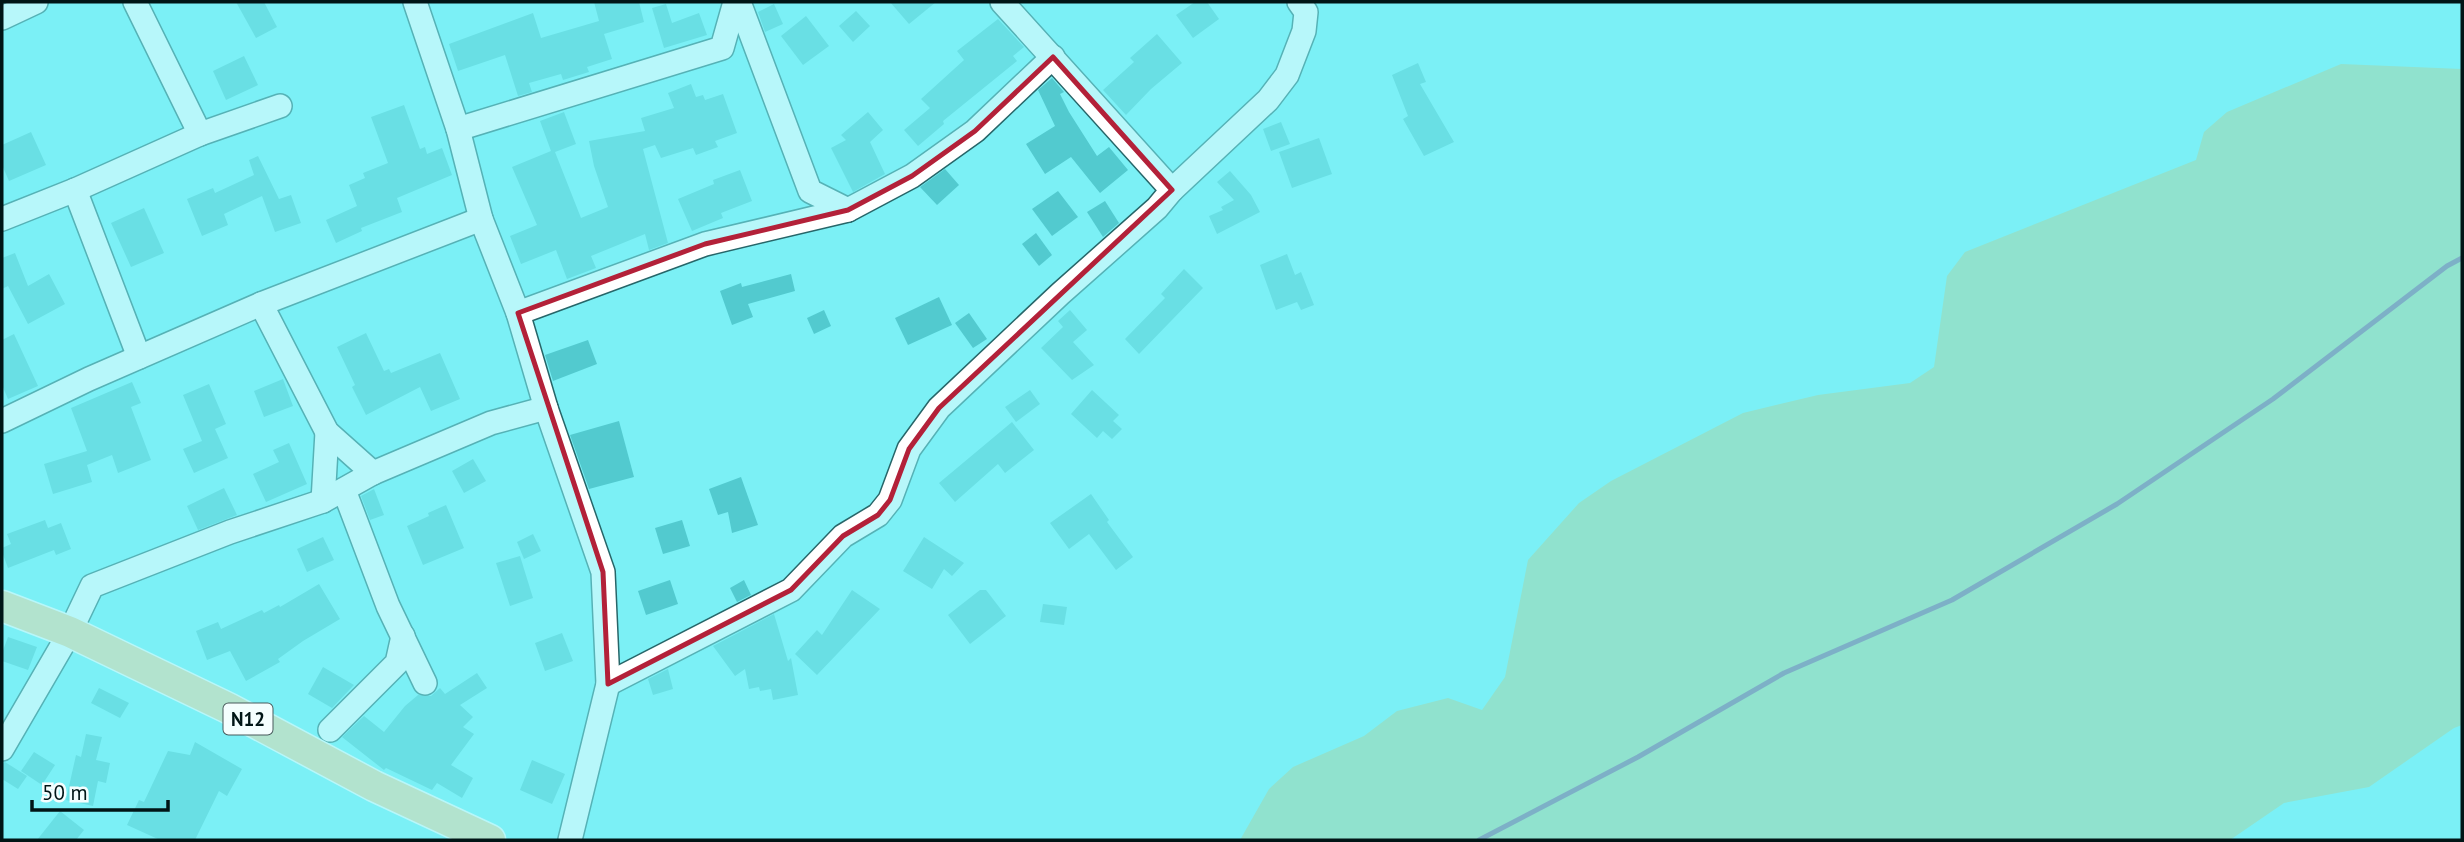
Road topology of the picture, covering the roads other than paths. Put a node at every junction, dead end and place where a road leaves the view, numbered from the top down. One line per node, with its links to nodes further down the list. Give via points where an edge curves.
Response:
1 (36, 2): 7 (street)
2 (135, 2): 11 (street)
3 (415, 2): 10 (street)
4 (737, 2): 10 (street, via 722,48); 14 (street, via 810,191)
5 (1002, 2): 8 (street)
6 (1300, 2): 13 (street, via 1306,12 1304,31 1287,75 1268,100)
7 (2, 18)
8 (1053, 57): 13 (street); 14 (street, via 975,131 912,176)
9 (280, 106): 11 (street)
10 (458, 129): 16 (street)
11 (200, 134): 12 (street)
12 (75, 190): 15 (street); 19 (street)
13 (1172, 190): 30 (street, via 939,408 909,449 890,500 878,515 843,536 790,590)
14 (848, 210): 18 (street, via 705,244)
15 (2, 219)
16 (481, 219): 17 (street); 18 (street)
17 (261, 304): 19 (street); 22 (street)
18 (518, 313): 20 (street)
19 (139, 357): 21 (street)
20 (546, 408): 23 (street, via 491,423); 30 (street, via 603,572)
21 (2, 421)
22 (327, 432): 23 (street); 25 (street)
23 (373, 473): 24 (street)
24 (344, 490): 25 (street); 28 (street)
25 (323, 501): 27 (street, via 92,586)
26 (2, 606): 27 (main road, N12)
27 (70, 632): 32 (street); 33 (main road, N12)
28 (403, 636): 29 (street); 31 (street, via 397,663)
29 (425, 683)
30 (608, 684): 34 (street)
31 (330, 730)
32 (2, 749)
33 (490, 840)
34 (570, 840)

